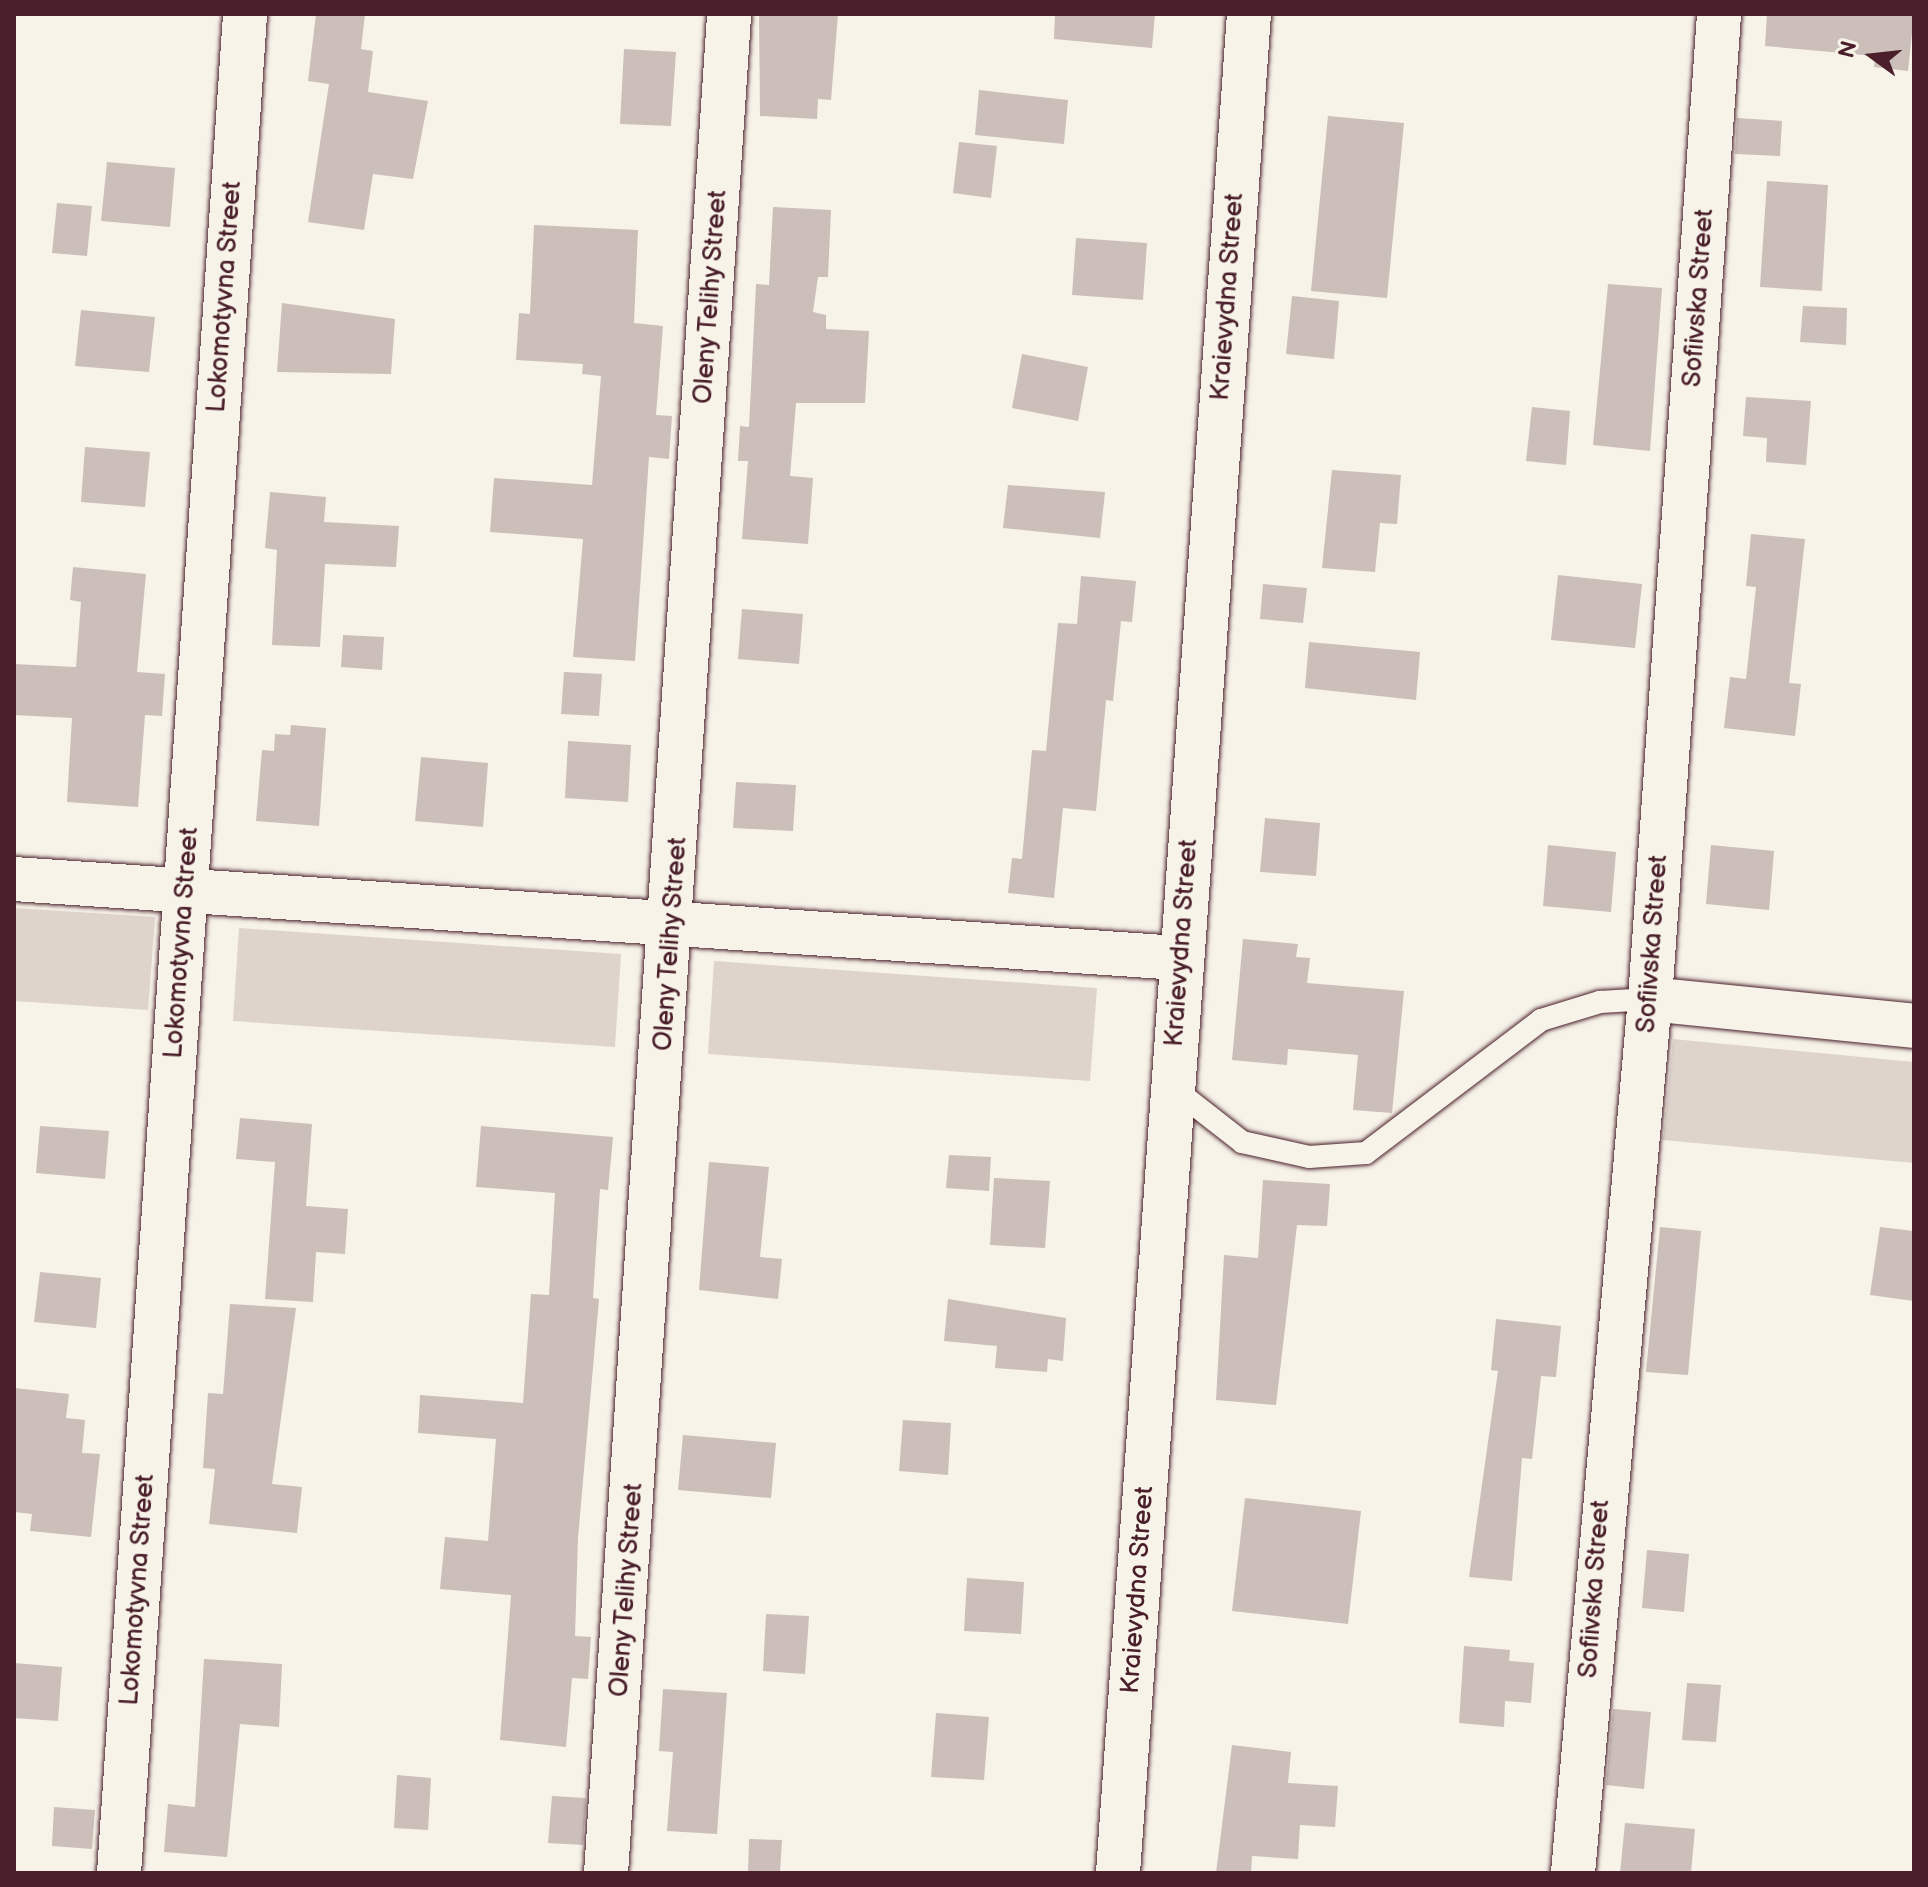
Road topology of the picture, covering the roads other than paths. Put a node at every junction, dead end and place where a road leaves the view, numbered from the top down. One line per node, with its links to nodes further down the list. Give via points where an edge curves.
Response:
1 (245, 14): 6 (street, Lokomotyvna Street)
2 (729, 14): 7 (street, Oleny Telihy Street)
3 (1249, 14): 8 (street, Kraievydna Street)
4 (1719, 14): 9 (street, Sofiivska Street)
5 (14, 879): 6 (street)
6 (185, 890): 7 (street); 12 (street, Lokomotyvna Street)
7 (673, 924): 8 (street); 13 (street, Oleny Telihy Street)
8 (1180, 958): 11 (street, Kraievydna Street)
9 (1650, 999): 10 (street); 11 (lane, via 1600,1002 1541,1020 1366,1153 1309,1157 1242,1142); 15 (street, Sofiivska Street)
10 (1914, 1026)
11 (1173, 1088): 14 (street, Kraievydna Street)
12 (119, 1873)
13 (606, 1873)
14 (1118, 1873)
15 (1573, 1873)

